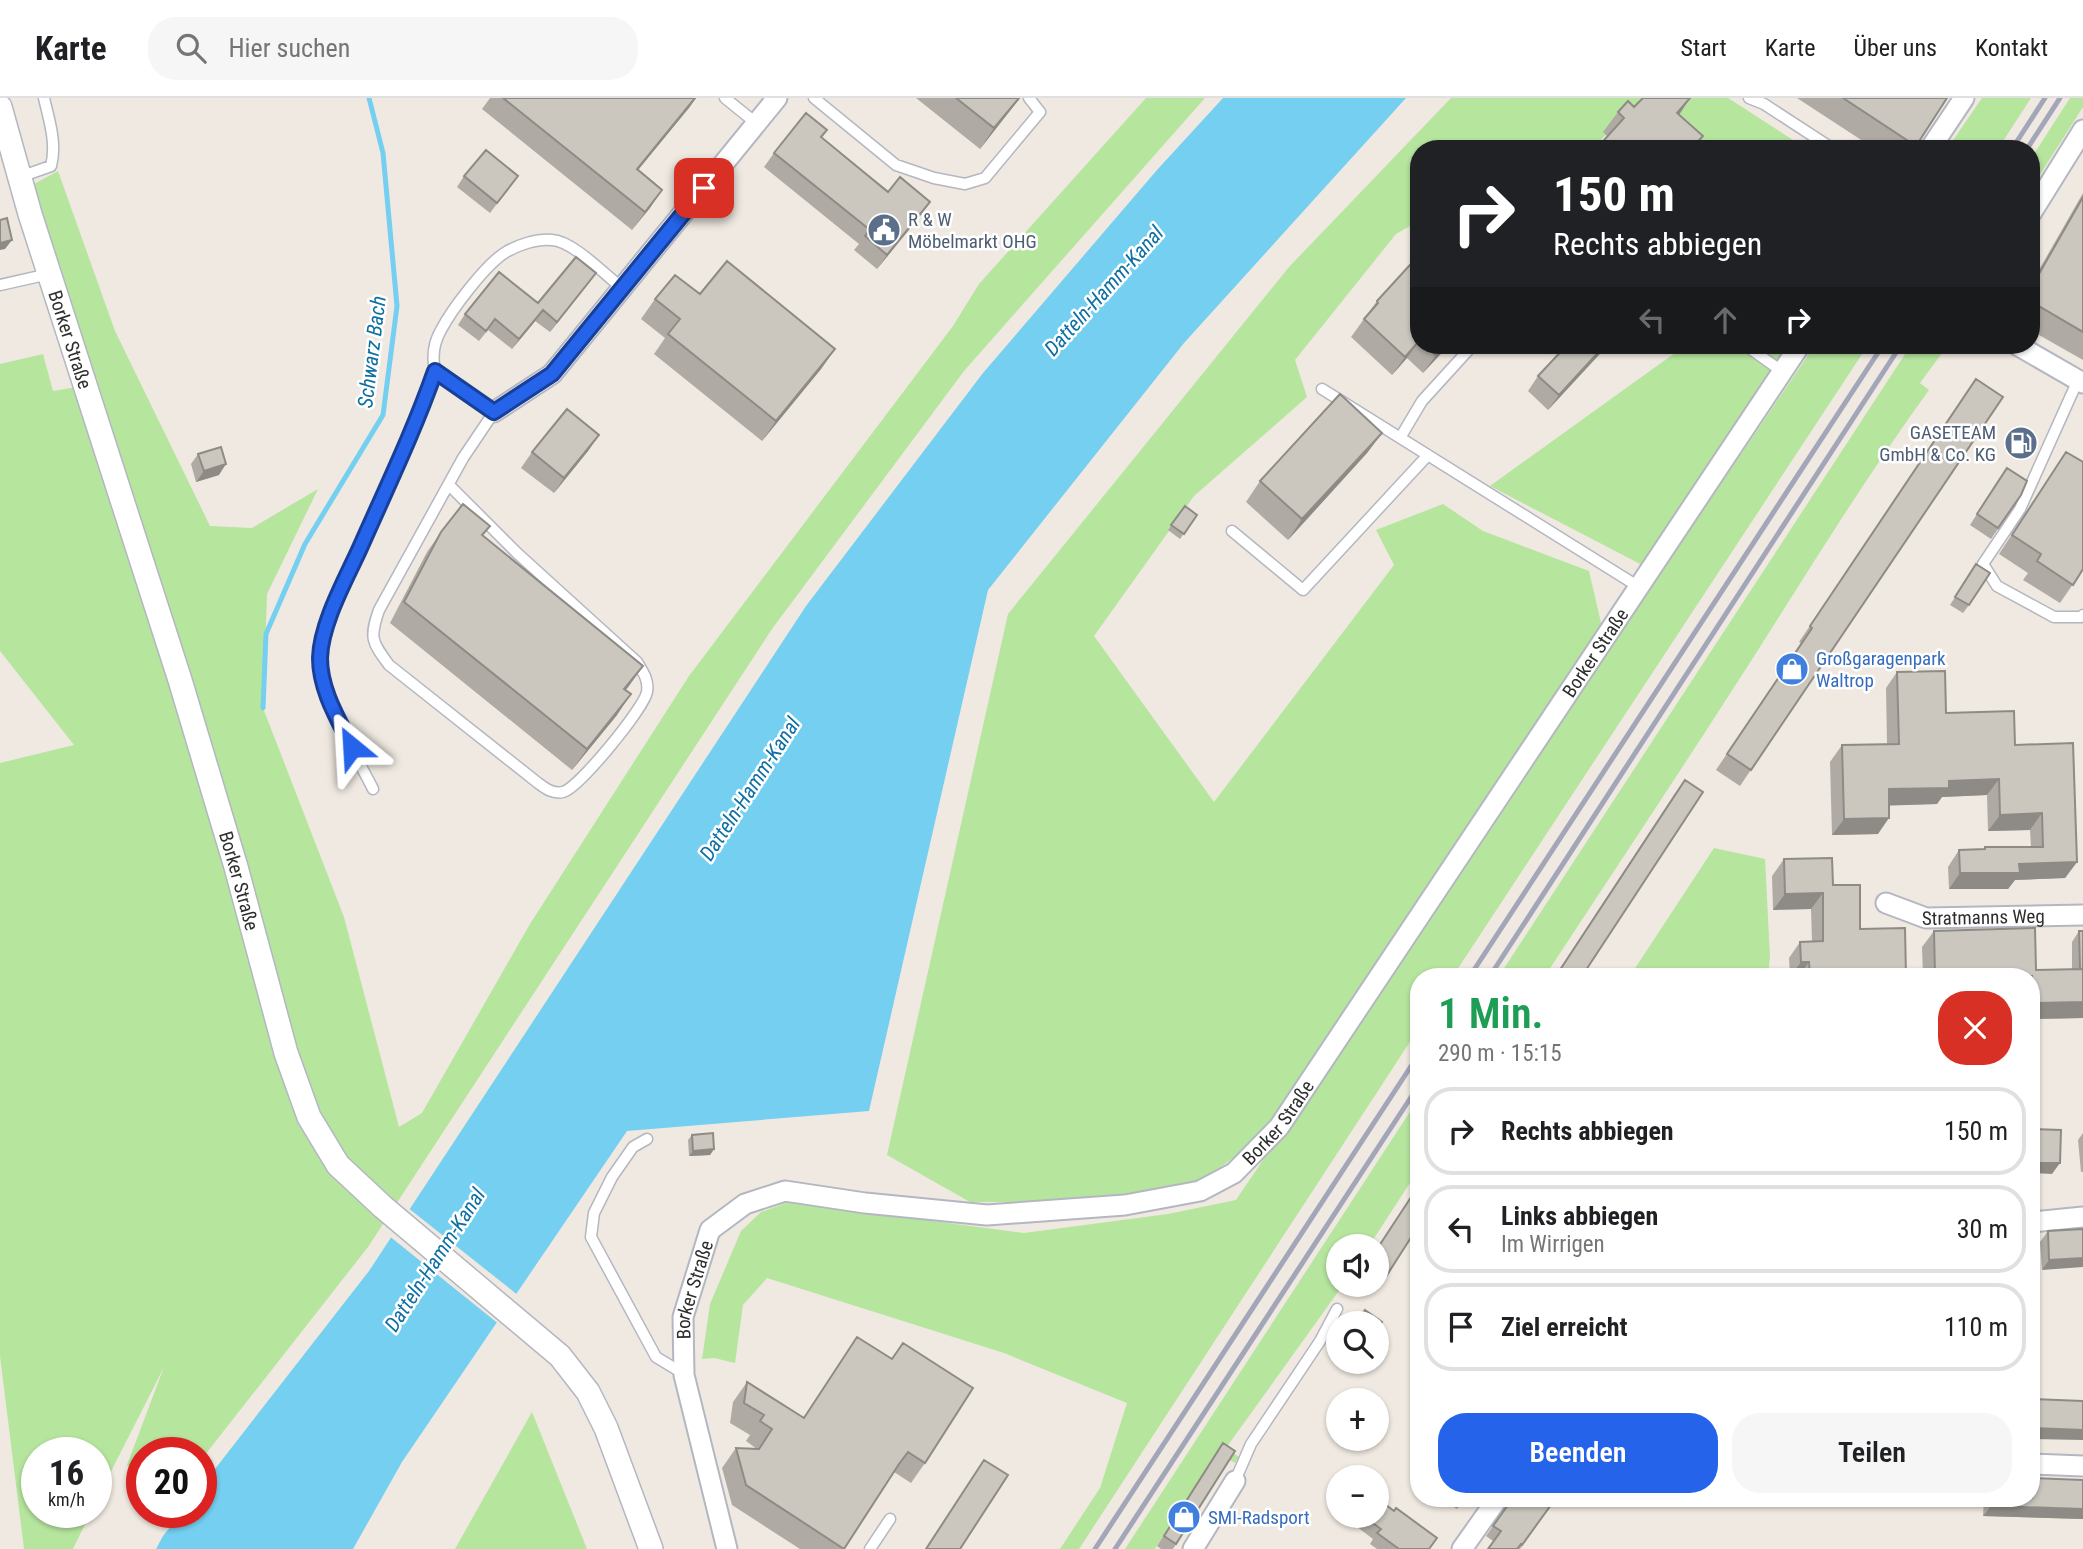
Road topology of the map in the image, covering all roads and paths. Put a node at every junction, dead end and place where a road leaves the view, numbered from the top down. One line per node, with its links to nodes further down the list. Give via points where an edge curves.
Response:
1 (44, 98): 13 (lane, via 53,139 51,166)
2 (725, 98): 9 (lane)
3 (777, 98): 9 (street)
4 (814, 98): 5 (lane, via 896,165 965,184 985,178 1040,112)
5 (1029, 98)
6 (1749, 98): 11 (lane)
7 (1964, 98): 12 (street)
8 (0, 107): 13 (street, Borker Straße)
9 (757, 123): 17 (street)
10 (2083, 130): 14 (street)
11 (1819, 140)
12 (1936, 140)
13 (19, 177): 15 (street, Borker Straße)
14 (2040, 199)
15 (49, 273): 16 (lane); 46 (street, Borker Straße, via 180,680 286,1054 309,1117 338,1165 560,1356 588,1392 606,1428)
16 (0, 285)
17 (622, 288): 22 (lane, via 566,244 552,239 506,252 484,271 440,331 432,358); 26 (street, via 552,374)
18 (1465, 354): 27 (lane, via 1422,401)
19 (1758, 354): 23 (lane)
20 (1795, 354): 23 (street, Borker Straße)
21 (2033, 354): 24 (street)
22 (435, 371): 26 (lane); 33 (lane, via 340,593 320,656 331,706)
23 (1783, 372): 31 (street, Borker Straße)
24 (2081, 382): 32 (lane, via 2020,509 1983,564 1997,586 2054,617)
25 (1322, 389): 27 (lane)
26 (494, 412): 29 (lane)
27 (1401, 438): 28 (lane)
28 (1428, 455): 30 (lane, via 1303,590); 31 (lane)
29 (449, 485): 29 (lane, via 379,610 373,643 389,665 527,775 550,791 562,793 596,763 644,702 646,676 637,662)
30 (1232, 531)
31 (1639, 587): 40 (street, Borker Straße, via 1279,1127 1234,1173 1200,1191 1125,1205 987,1215 785,1191 745,1204 710,1230 683,1317)
32 (2083, 615)
33 (373, 789)
34 (1886, 903): 35 (street, Stratmanns Weg, via 1926,918)
35 (2083, 915)
36 (647, 1139): 40 (lane, via 633,1147 612,1177 594,1213 591,1237 656,1357)
37 (2083, 1217): 38 (street)
38 (2040, 1221)
39 (1338, 1309): 43 (lane, via 1251,1444)
40 (684, 1375): 47 (street, Borker Straße)
41 (2040, 1464): 42 (street)
42 (2083, 1466)
43 (1235, 1481): 49 (street)
44 (1492, 1507): 50 (street)
45 (890, 1519): 48 (lane)
46 (651, 1549)
47 (727, 1549)
48 (870, 1549)
49 (1193, 1549)
50 (1462, 1549)

